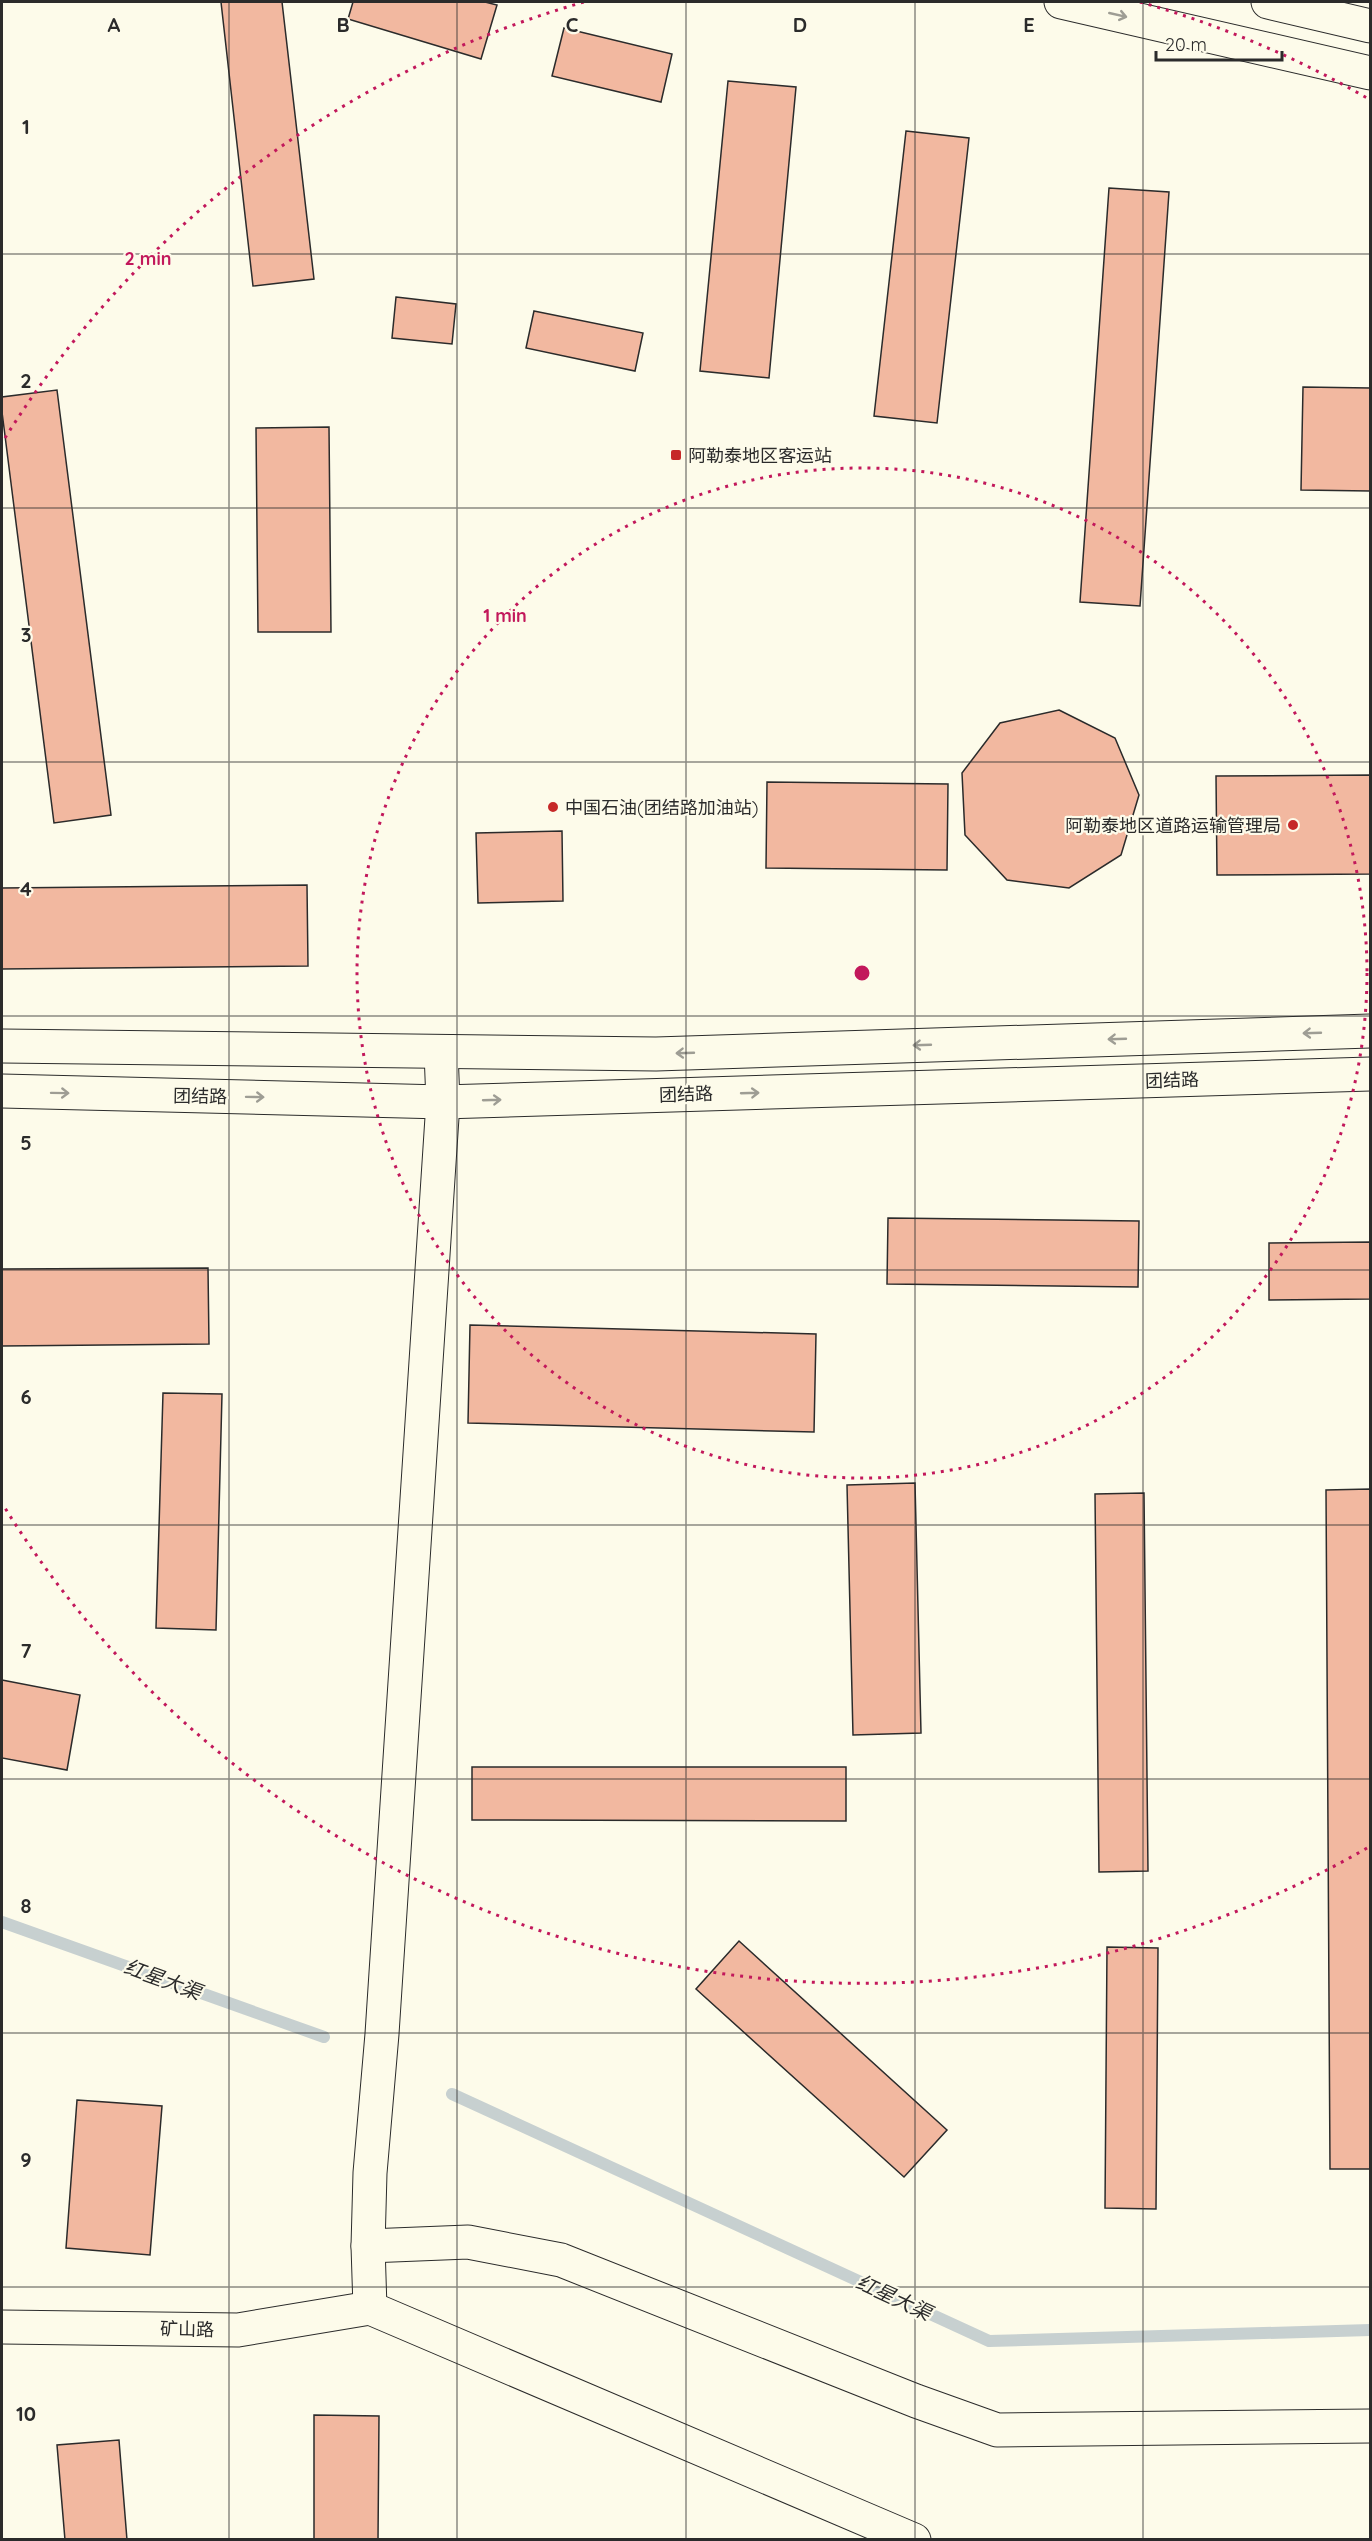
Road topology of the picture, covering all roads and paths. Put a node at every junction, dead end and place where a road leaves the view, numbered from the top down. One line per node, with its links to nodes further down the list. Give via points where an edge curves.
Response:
1 (1061, 2): 4 (main road, one-way to 4)
2 (1268, 2): 3 (main road)
3 (1371, 26)
4 (1371, 73)
5 (1371, 1031): 7 (main road, one-way to 7, via 656,1054)
6 (2, 1046): 7 (main road)
7 (441, 1053): 10 (main road)
8 (1371, 1074): 10 (main road, 团结路, one-way to 8)
9 (2, 1091): 10 (main road, 团结路, one-way to 10)
10 (443, 1102): 11 (main road)
11 (368, 2246): 12 (main road); 14 (main road, via 468,2242 561,2260 997,2430)
12 (370, 2308): 13 (main road, 矿山路, via 238,2330); 15 (main road)
13 (2, 2327)
14 (1371, 2426)
15 (914, 2540)

